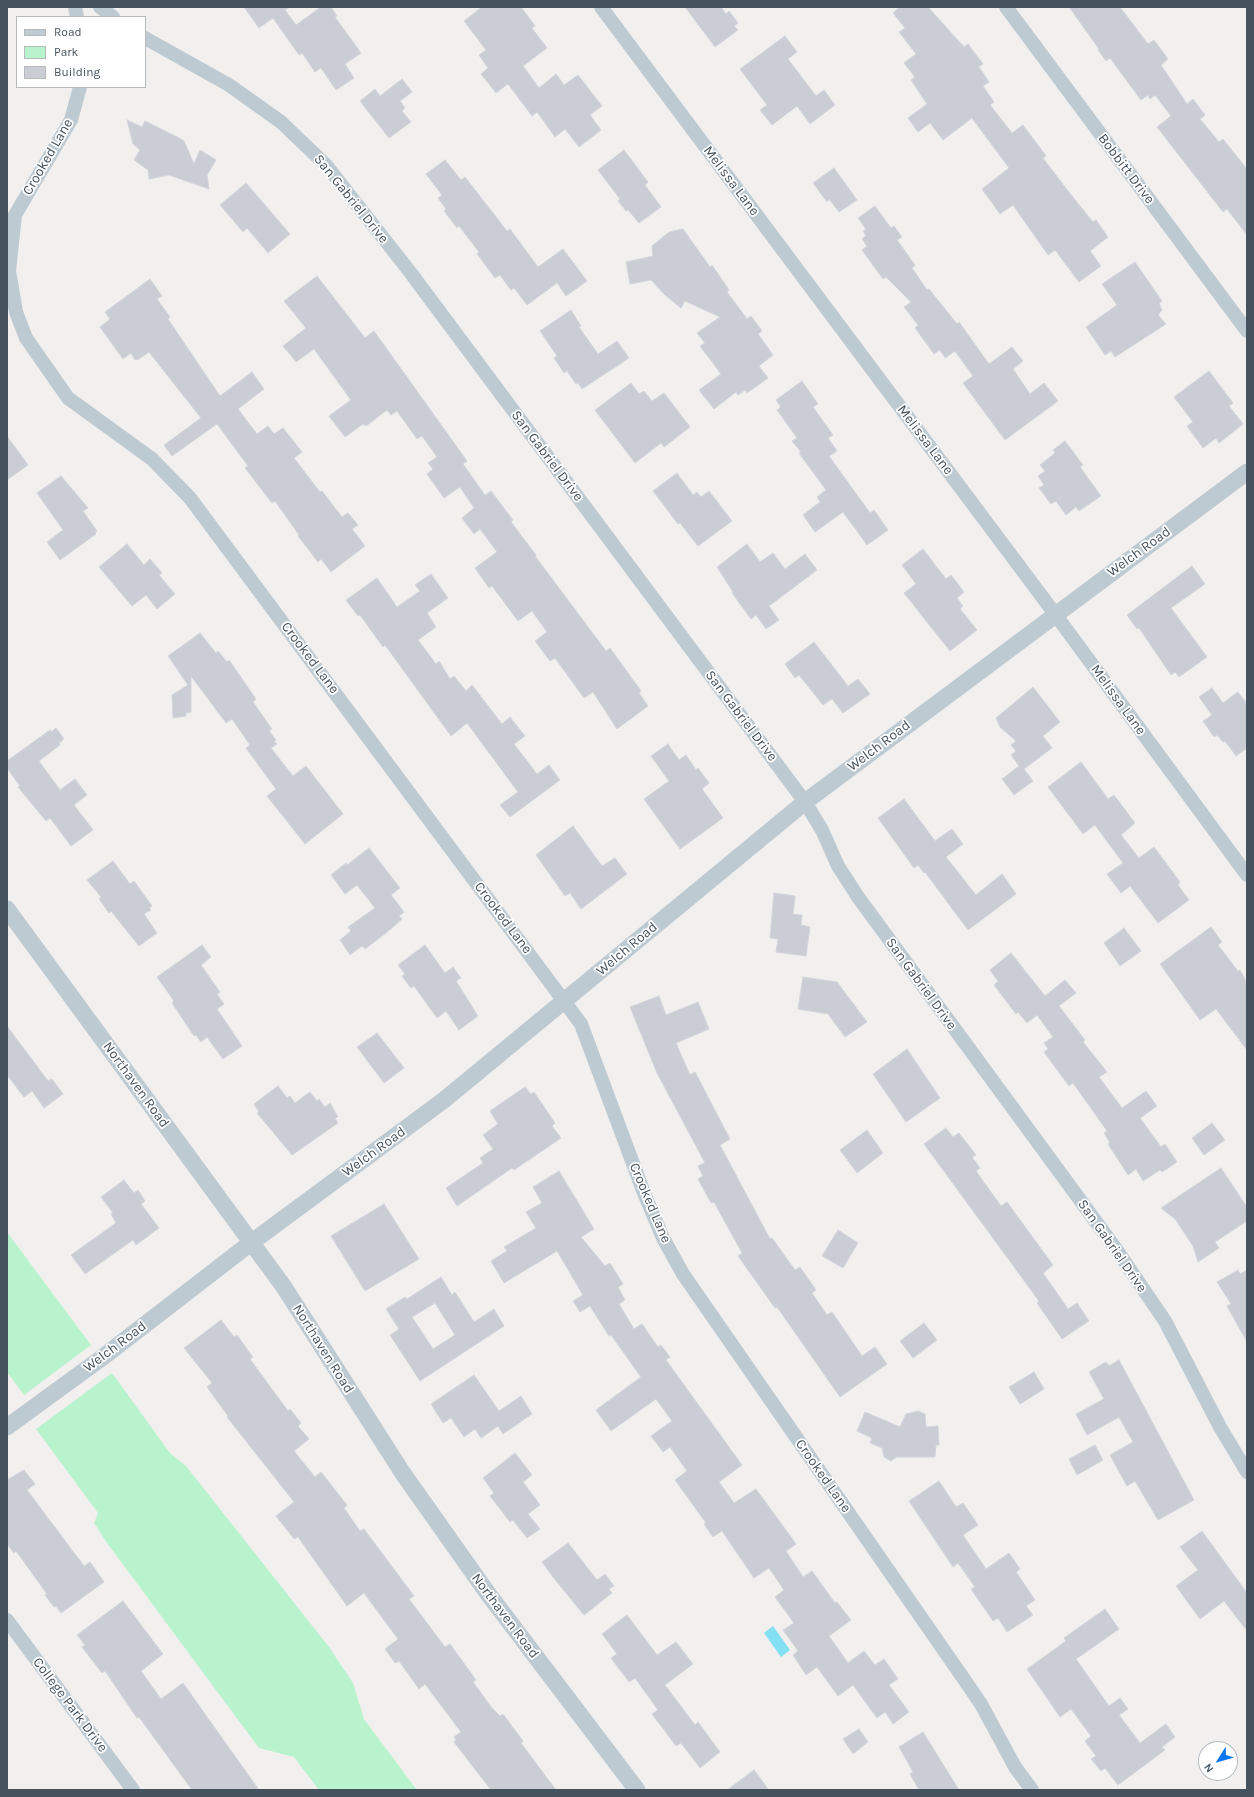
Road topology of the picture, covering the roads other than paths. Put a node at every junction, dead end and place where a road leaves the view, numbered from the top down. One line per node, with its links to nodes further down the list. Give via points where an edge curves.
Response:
1 (100, 7): 4 (street)
2 (601, 7): 9 (street, Melissa Lane)
3 (1006, 7): 7 (street, Bobbitt Drive)
4 (112, 16)
5 (146, 39): 10 (street, San Gabriel Drive, via 229,85 282,122 326,165 410,272)
6 (80, 88): 13 (street, Crooked Lane, via 71,120 15,215 9,271 16,312 26,338 68,398 152,459 190,498)
7 (1247, 331)
8 (1247, 472): 9 (street, Welch Road)
9 (1055, 614): 10 (street, Welch Road); 11 (street, Melissa Lane)
10 (805, 802): 13 (street, Welch Road); 16 (street, San Gabriel Drive, via 822,830 838,866 858,897 1116,1249 1160,1315)
11 (1247, 875)
12 (7, 909): 14 (street, Northaven Road)
13 (565, 1001): 14 (street, Welch Road, via 444,1100); 20 (street, Crooked Lane, via 581,1024 644,1193 663,1238 683,1274 981,1704 1015,1767)
14 (252, 1242): 15 (street, Welch Road); 19 (street, Northaven Road, via 284,1287 402,1472 486,1592)
15 (7, 1427)
16 (1247, 1472)
17 (7, 1620): 18 (street, College Park Drive)
18 (133, 1790)
19 (637, 1790)
20 (1032, 1790)

